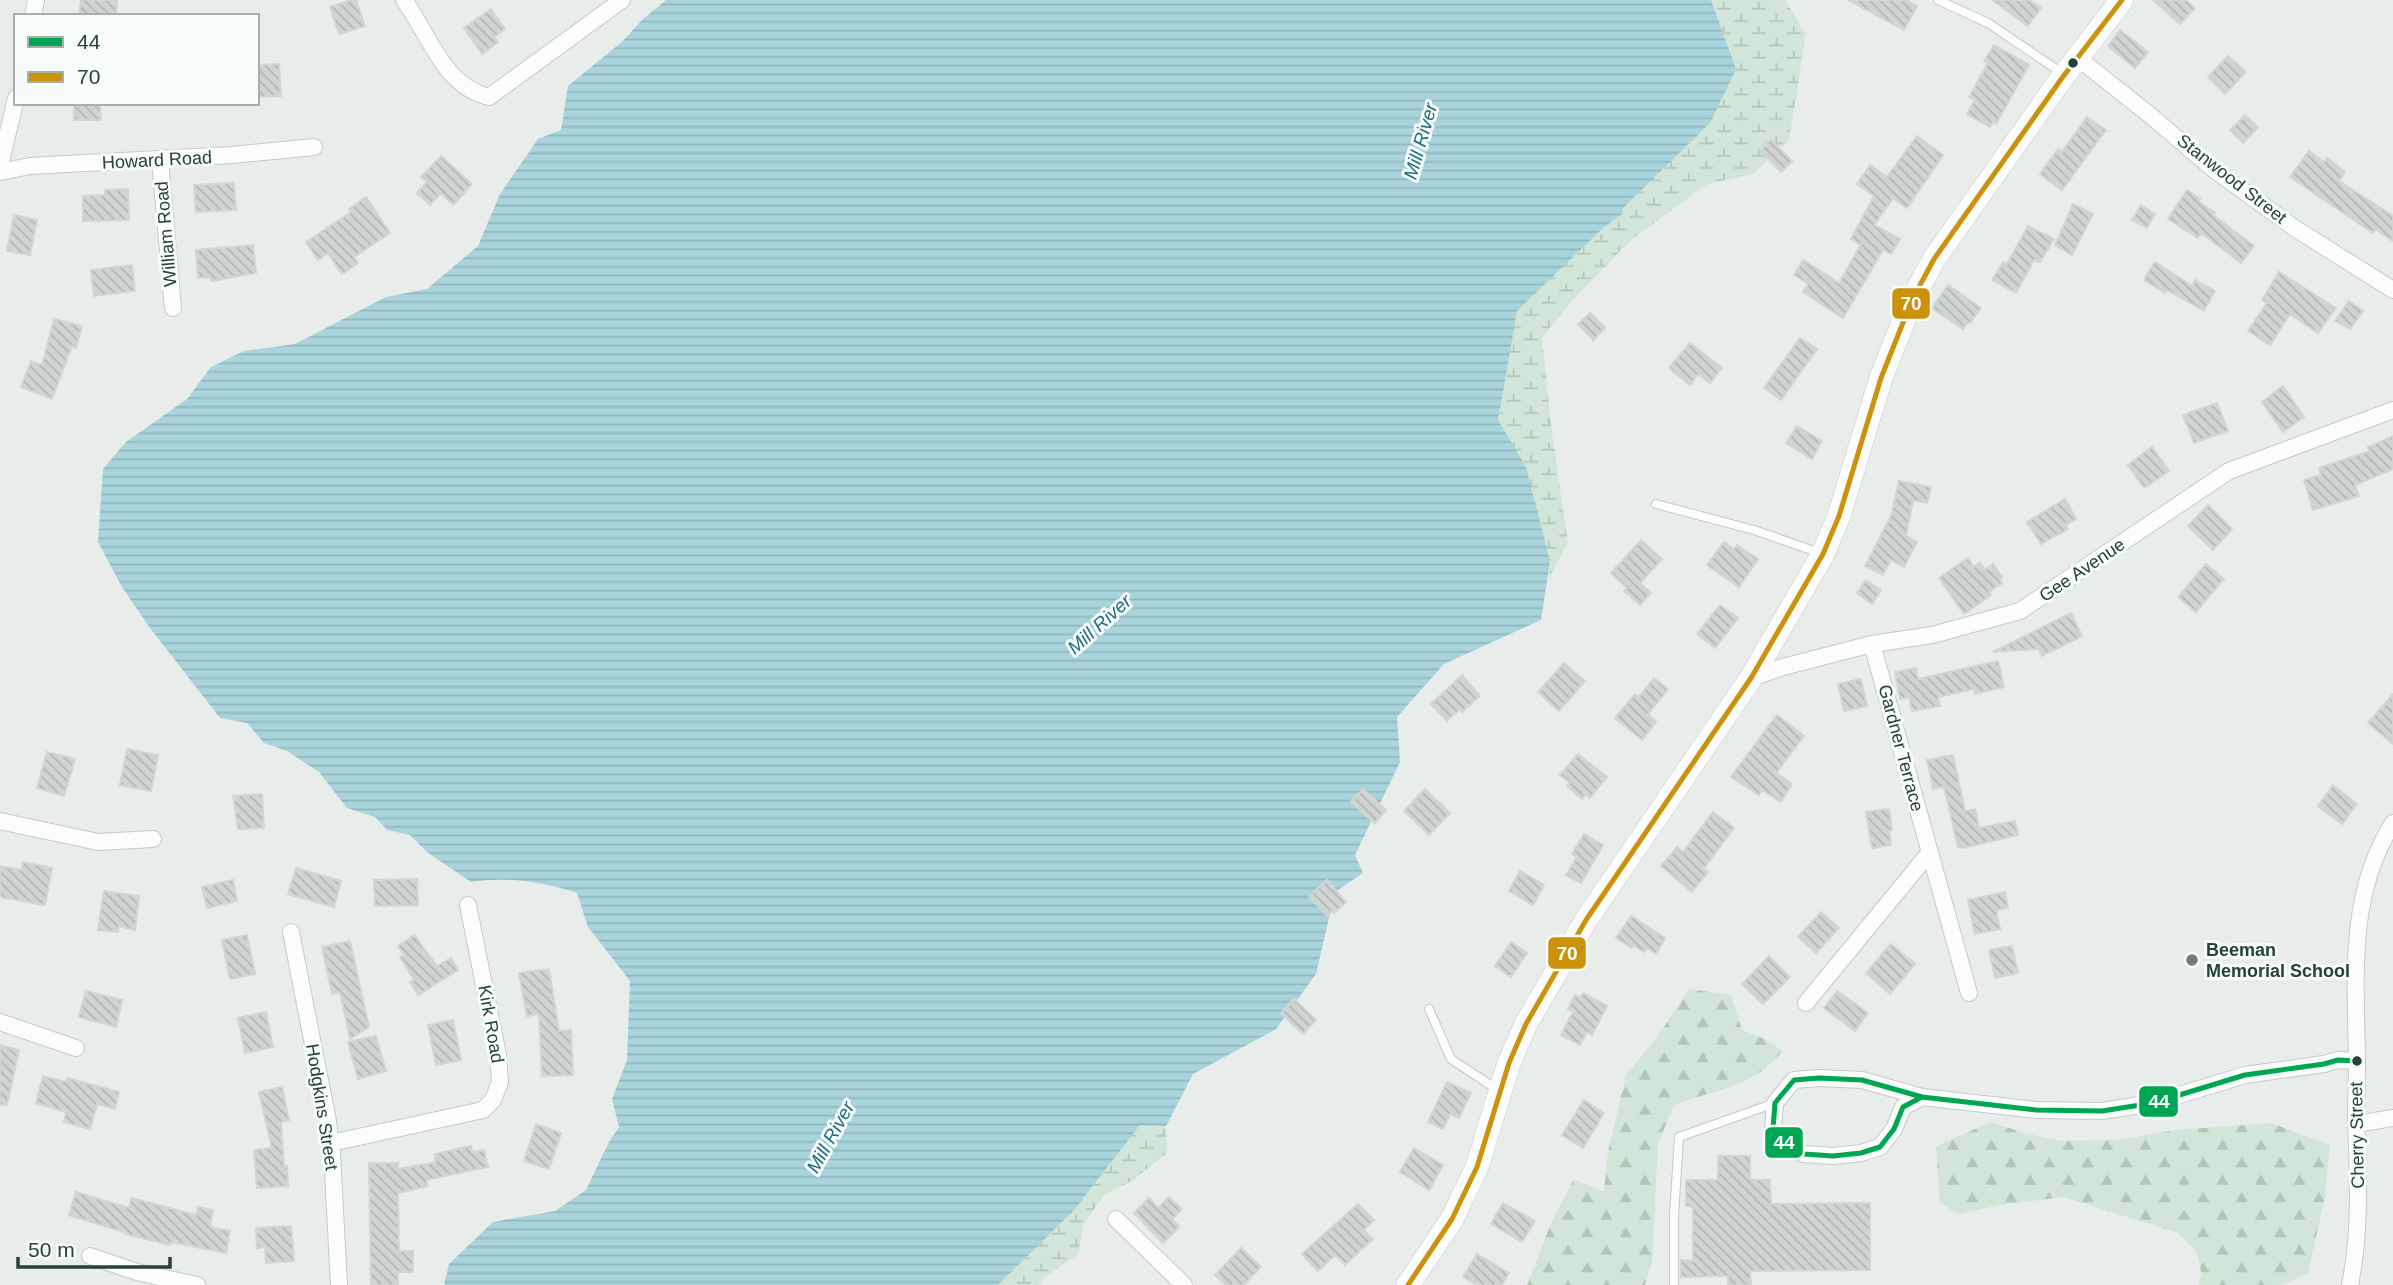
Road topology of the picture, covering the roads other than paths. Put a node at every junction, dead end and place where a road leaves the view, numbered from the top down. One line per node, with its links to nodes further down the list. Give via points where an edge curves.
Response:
1 (404, 0): 2 (street, via 446,68 476,94 489,97)
2 (622, 0)
3 (1938, 0): 5 (lane)
4 (2122, 0): 5 (main road)
5 (2071, 66): 11 (street, Stanwood Street, via 2296,229); 15 (main road, via 1934,259 1912,300)
6 (14, 105): 9 (street)
7 (314, 147): 8 (street, Howard Road)
8 (160, 160): 10 (street, Howard Road, via 30,166); 12 (street, William Road)
9 (0, 166)
10 (0, 172)
11 (2393, 290)
12 (173, 308)
13 (2393, 410): 16 (street, Gee Avenue, via 2229,471 2020,611 1933,635)
14 (1656, 504): 15 (lane)
15 (1823, 554): 17 (main road)
16 (1872, 644): 17 (street, Gee Avenue); 21 (street, Gardner Terrace)
17 (1751, 678): 30 (main road, via 1586,920 1526,1024)
18 (0, 821): 20 (street, via 98,842)
19 (2393, 823): 29 (street, Cherry Street, via 2371,866 2357,936)
20 (153, 839)
21 (1930, 852): 24 (street, Gardner Terrace); 25 (street)
22 (468, 905): 35 (street, Kirk Road, via 498,1055 500,1082 493,1100 483,1110)
23 (290, 932): 35 (street, Hodgkins Street)
24 (1969, 993)
25 (1806, 1003)
26 (1429, 1009): 30 (lane, via 1451,1059)
27 (0, 1022): 28 (street)
28 (76, 1048)
29 (2357, 1062): 31 (street, via 2338,1059 2245,1075 2153,1103 2102,1111 2036,1110); 34 (street, Cherry Street)
30 (1500, 1092): 41 (main road, via 1477,1167 1452,1219)
31 (1922, 1097): 32 (street, via 1861,1080 1819,1078 1794,1080); 32 (street, via 1903,1107 1880,1147 1832,1156 1788,1148 1773,1129)
32 (1775, 1103): 42 (lane, via 1679,1137)
33 (2393, 1118): 34 (street)
34 (2356, 1124): 43 (street, Cherry Street, via 2359,1212)
35 (331, 1143): 39 (street, Hodgkins Street)
36 (1116, 1219): 40 (street)
37 (90, 1256): 38 (street)
38 (197, 1285)
39 (338, 1285)
40 (1184, 1285)
41 (1408, 1285)
42 (1674, 1285)
43 (2350, 1285)

